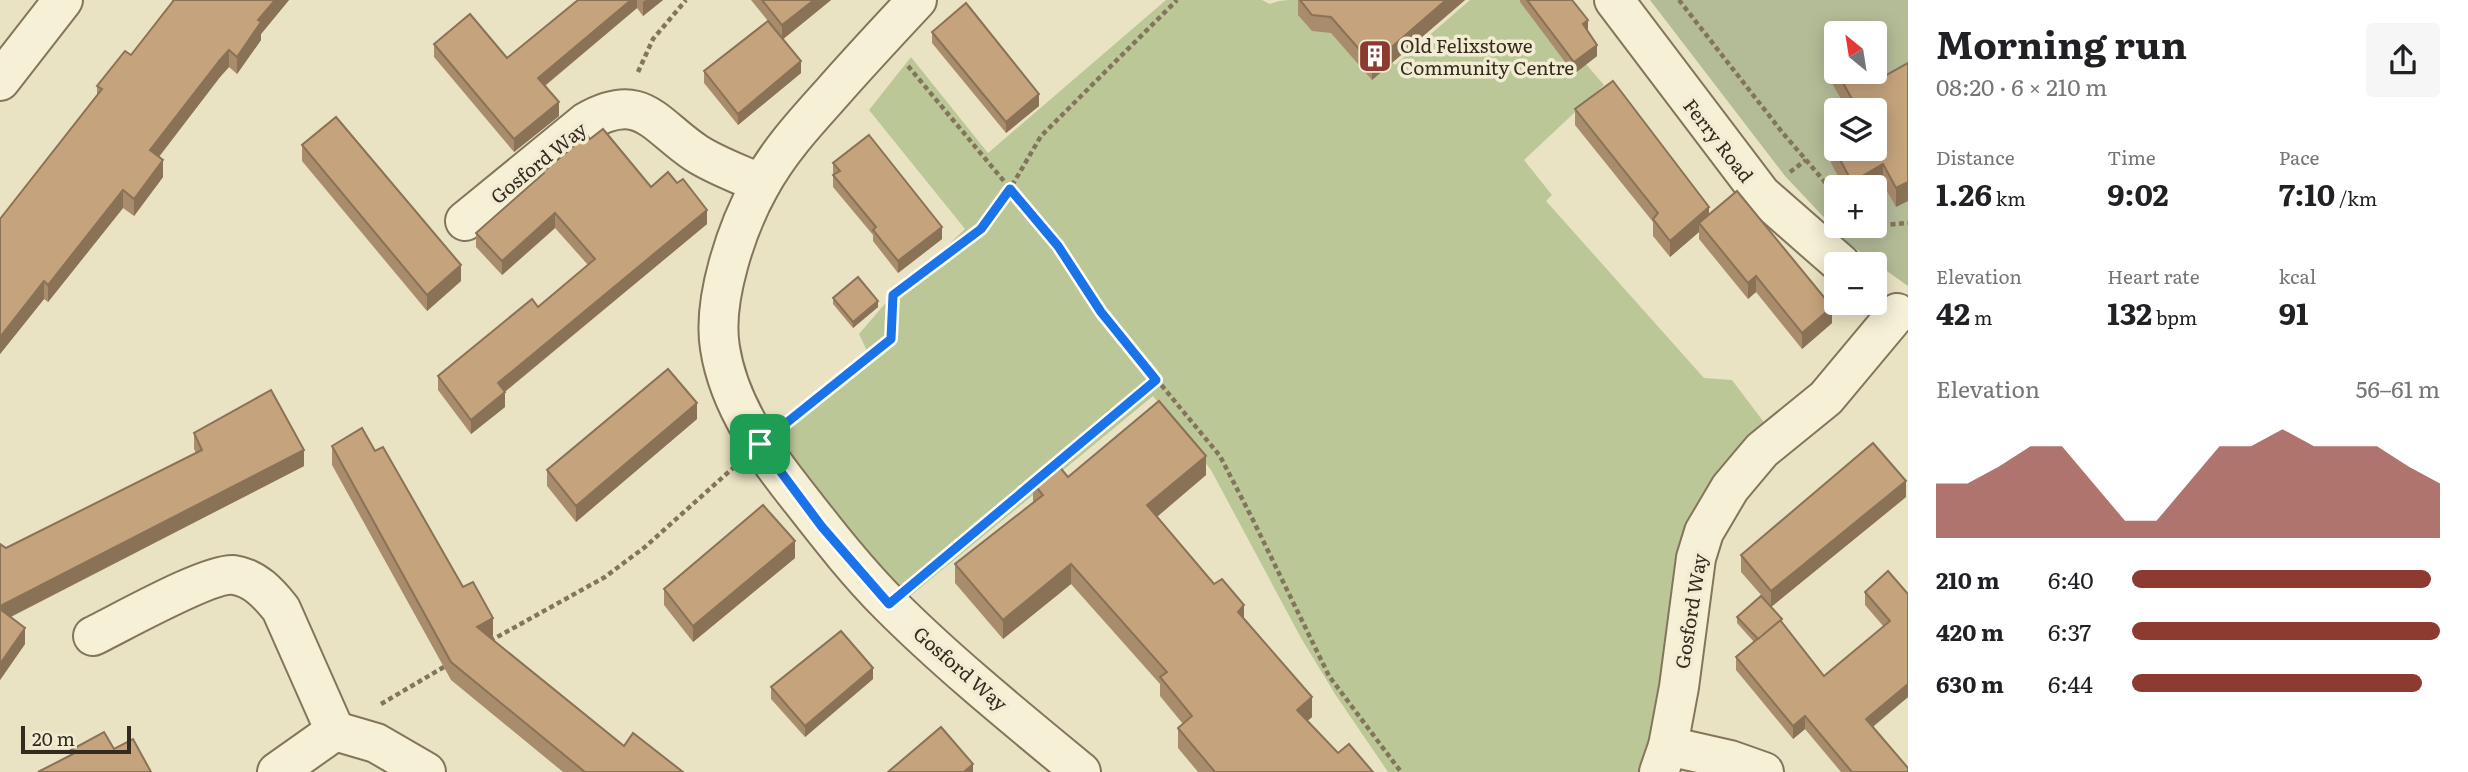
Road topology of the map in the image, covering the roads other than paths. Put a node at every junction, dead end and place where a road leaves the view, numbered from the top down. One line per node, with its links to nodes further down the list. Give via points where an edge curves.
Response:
1 (63, 0): 4 (street)
2 (917, 0): 5 (street, Gosford Way, via 794,135)
3 (1614, 0): 7 (street, Ferry Road, via 1761,194)
4 (0, 81)
5 (761, 184): 6 (street, Gosford Way, via 698,154 648,115 622,108 586,122); 14 (street, Gosford Way, via 731,256 721,308 719,345 737,404 760,444 822,527 889,604)
6 (464, 221)
7 (1827, 252)
8 (1893, 309): 11 (street, Gosford Way, via 1826,398 1762,450 1730,488 1704,532 1692,576 1679,687)
9 (93, 636): 10 (street, via 211,578 233,575 251,580 268,592 281,610)
10 (335, 731): 12 (street); 13 (street, via 376,743)
11 (1663, 759): 15 (street, via 1730,760)
12 (277, 772)
13 (426, 772)
14 (1081, 772)
15 (1764, 772)

